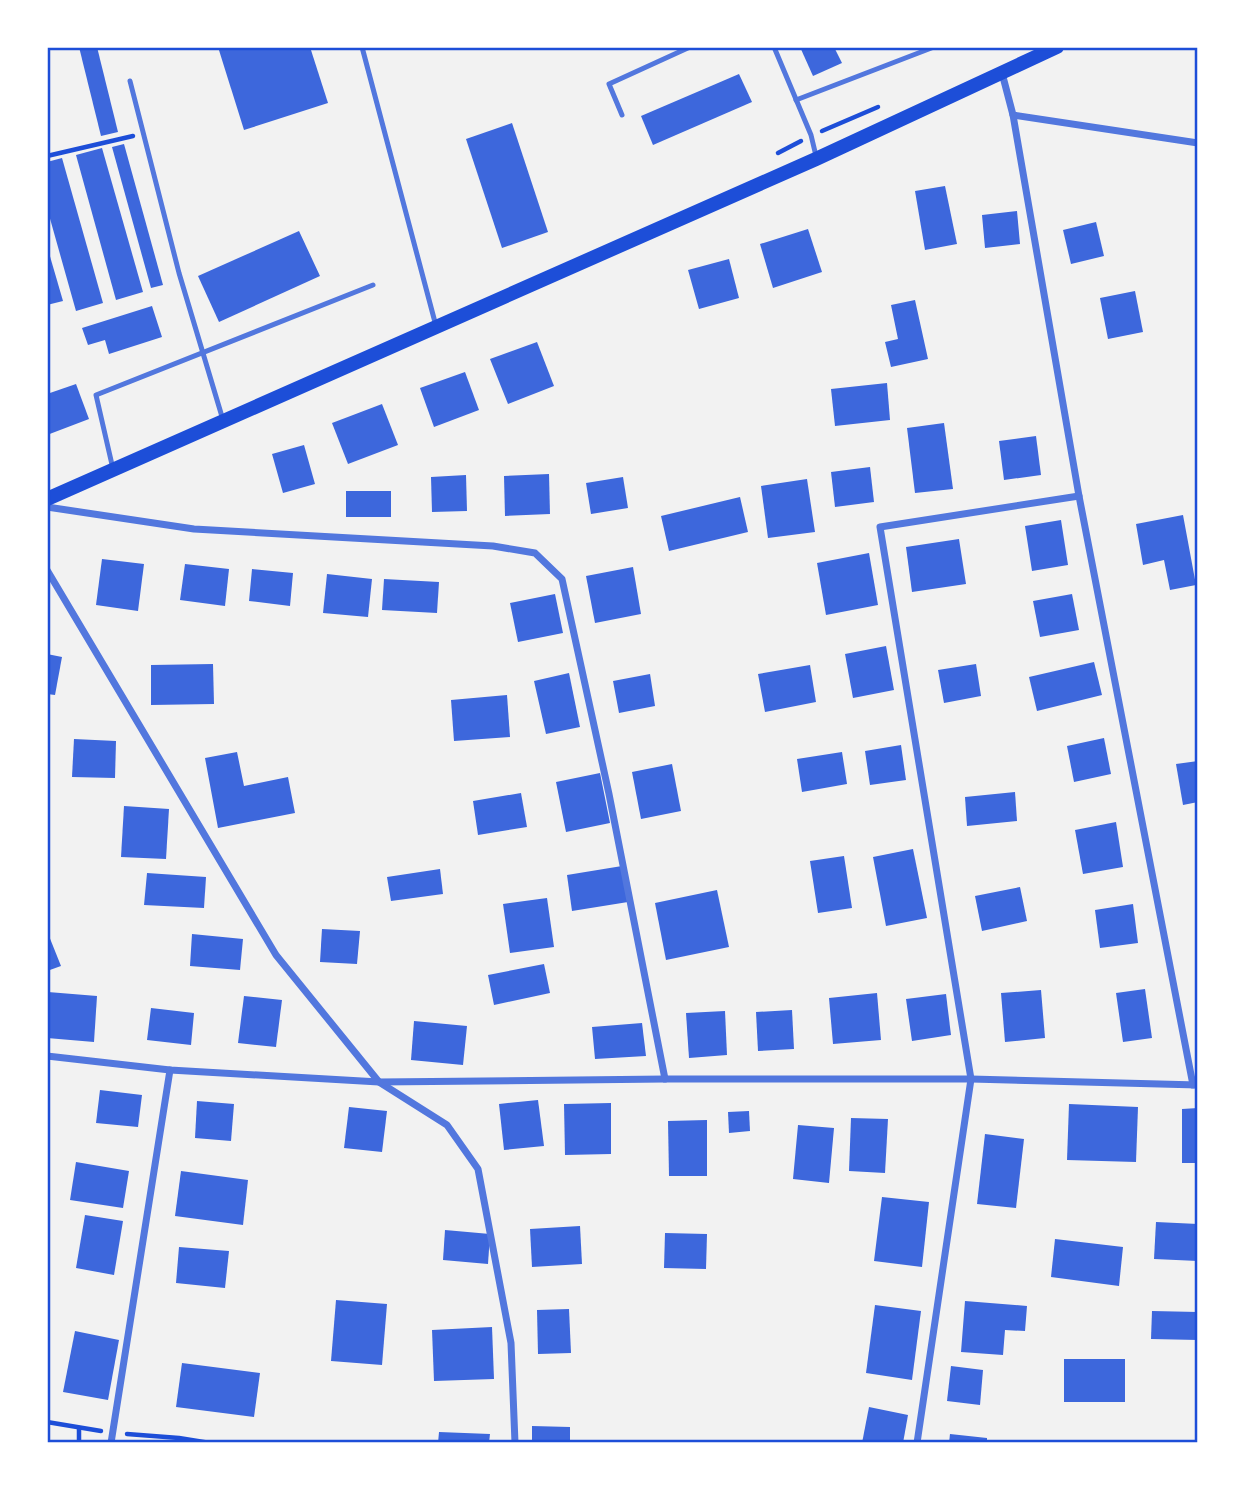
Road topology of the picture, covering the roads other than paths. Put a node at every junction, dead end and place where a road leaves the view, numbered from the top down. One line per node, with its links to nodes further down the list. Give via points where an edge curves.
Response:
1 (362, 47): 14 (lane)
2 (690, 47): 9 (lane, via 609,84)
3 (774, 47): 8 (lane)
4 (934, 47): 8 (lane)
5 (1057, 47): 6 (main road)
6 (1002, 72): 10 (street); 12 (main road)
7 (130, 81): 15 (lane)
8 (796, 100): 12 (lane)
9 (622, 115)
10 (1013, 115): 11 (street); 18 (street)
11 (1198, 143)
12 (816, 159): 14 (main road)
13 (373, 285): 15 (lane)
14 (436, 326): 16 (main road)
15 (203, 352): 16 (lane); 17 (lane, via 96,395)
16 (223, 420): 17 (main road)
17 (113, 469): 19 (main road)
18 (1079, 496): 25 (street, via 880,527); 27 (street)
19 (47, 499)
20 (47, 507): 24 (street, via 194,529 493,546 535,553 562,579)
21 (47, 570): 26 (street, via 276,955)
22 (47, 1056): 23 (street)
23 (170, 1070): 26 (street); 28 (street)
24 (665, 1079): 25 (street); 26 (street)
25 (971, 1079): 27 (street); 30 (street)
26 (379, 1082): 29 (street, via 447,1125 478,1169 510,1343)
27 (1196, 1085)
28 (111, 1443)
29 (515, 1443)
30 (917, 1443)

